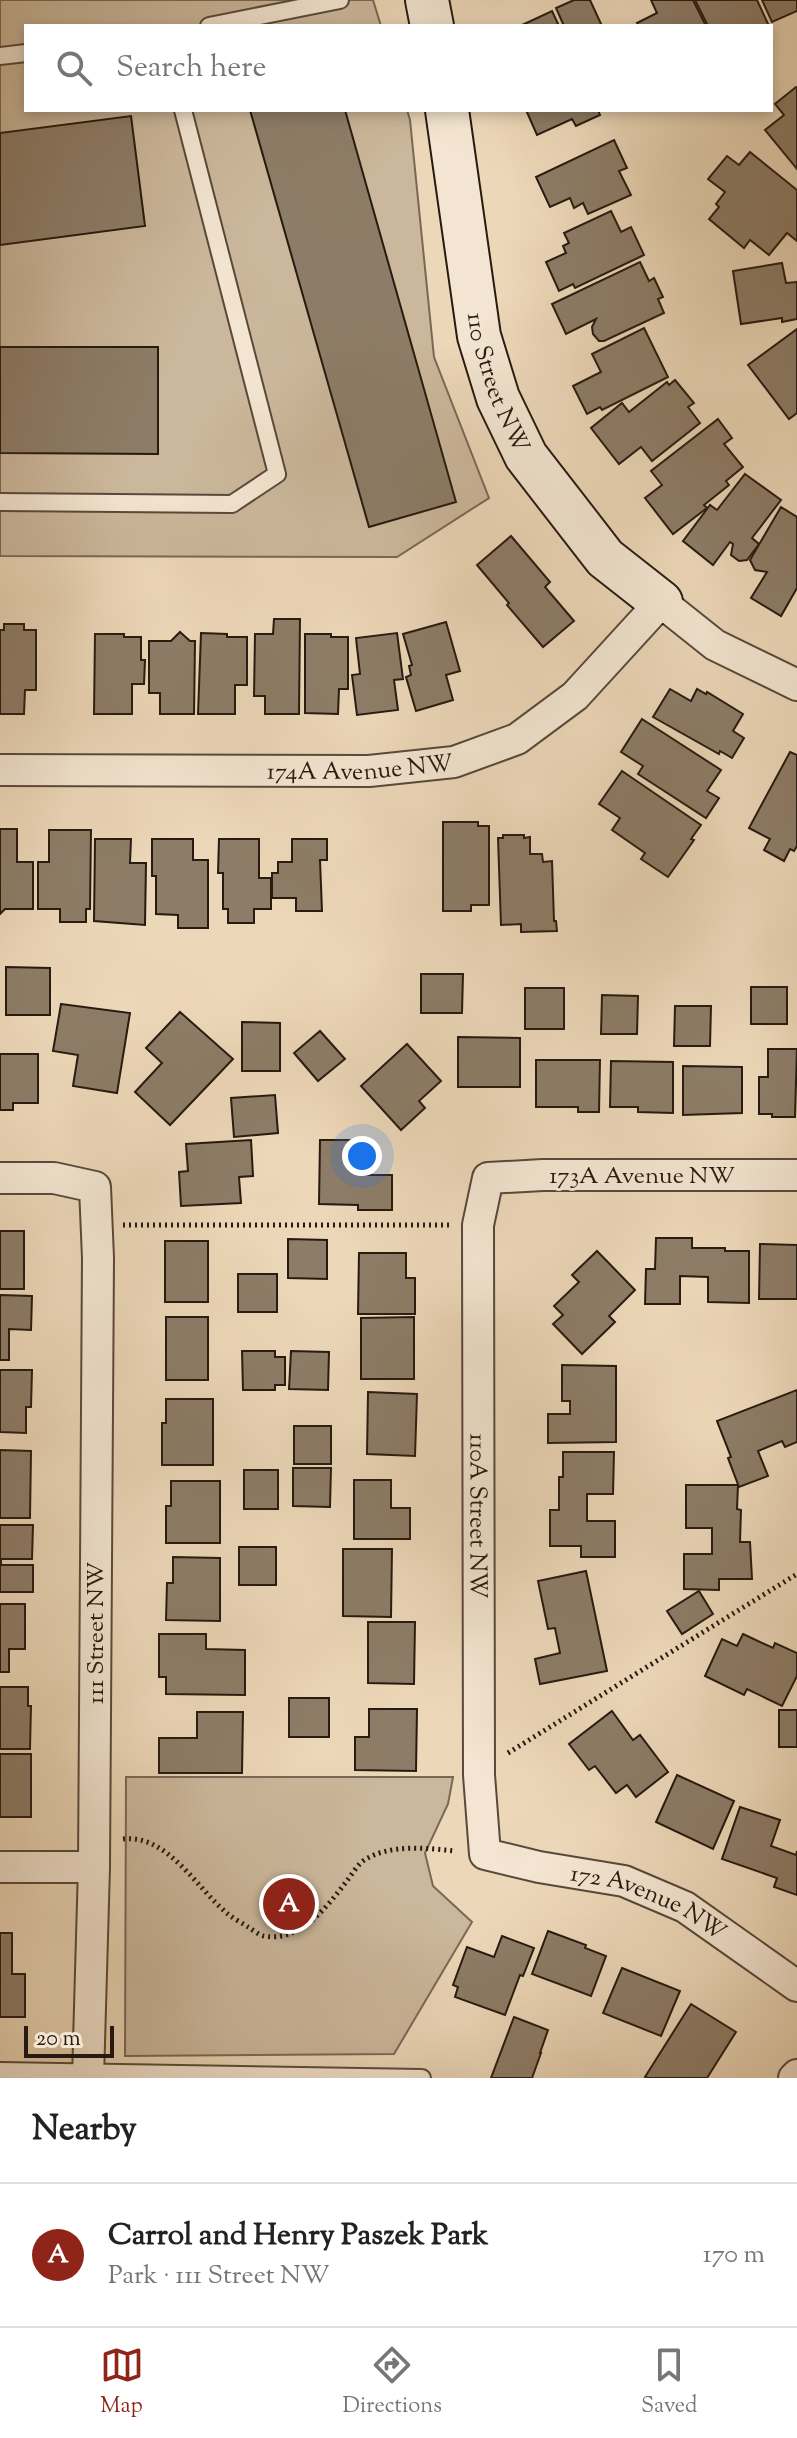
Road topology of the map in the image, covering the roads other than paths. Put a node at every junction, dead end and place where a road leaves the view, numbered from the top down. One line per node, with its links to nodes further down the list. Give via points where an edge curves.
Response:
1 (340, 0): 3 (lane)
2 (427, 0): 4 (street)
3 (219, 24)
4 (432, 24)
5 (24, 53): 6 (lane)
6 (0, 56)
7 (184, 112): 9 (lane, via 277,474 232,504)
8 (447, 112): 10 (street, 110 Street NW, via 479,336 498,398 526,456 605,558)
9 (0, 502)
10 (661, 602): 11 (street, via 715,645); 12 (street, 174A Avenue NW, via 575,696 517,739 454,762 369,771)
11 (797, 685)
12 (0, 770)
13 (797, 1175): 15 (street, 173A Avenue NW)
14 (0, 1178): 18 (street, 111 Street NW, via 54,1178 95,1187)
15 (488, 1178): 16 (street, 110A Street NW, via 478,1225 479,1775)
16 (485, 1854): 19 (street, 172 Avenue NW, via 624,1881 685,1907)
17 (0, 1867): 18 (street)
18 (94, 1867): 21 (street, 111 Street NW)
19 (797, 1986)
20 (0, 2071): 21 (lane)
21 (88, 2074): 22 (lane)
22 (422, 2078)

